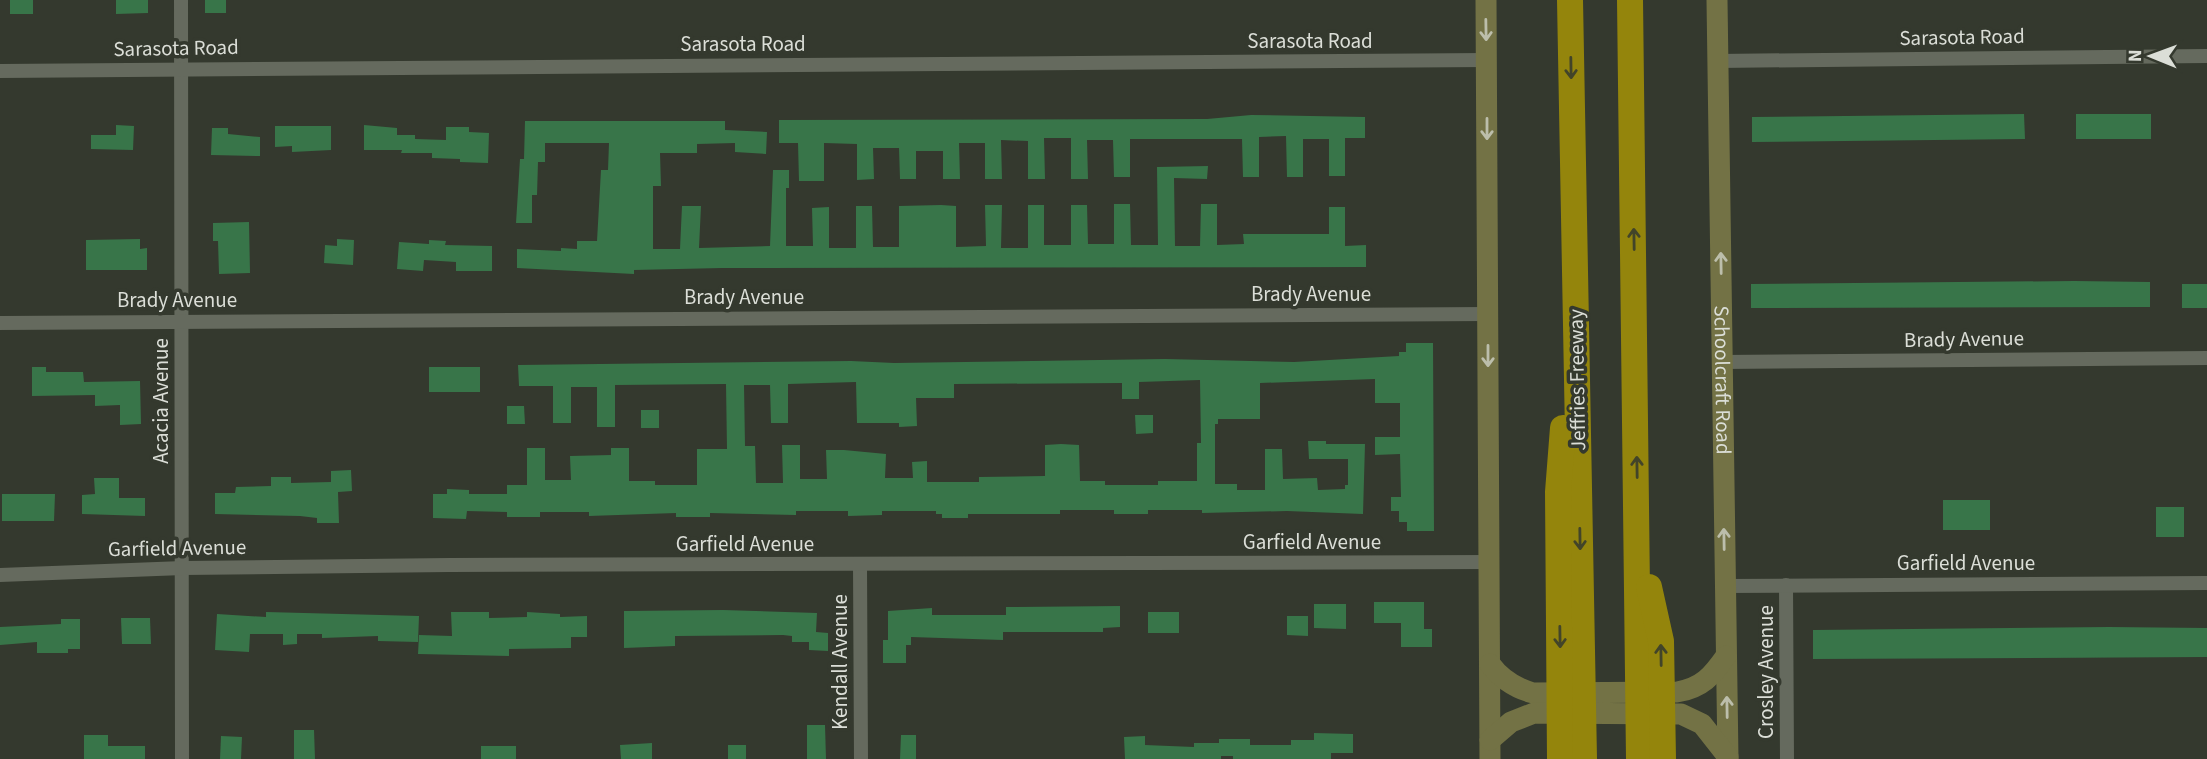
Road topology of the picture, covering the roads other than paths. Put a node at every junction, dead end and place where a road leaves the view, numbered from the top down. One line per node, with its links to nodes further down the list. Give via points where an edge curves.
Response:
1 (181, 0): 10 (street, Acacia Avenue)
2 (1486, 0): 7 (main road, one-way to 7)
3 (1570, 0): 11 (highway, Jeffries Freeway, one-way to 11)
4 (1630, 0): 17 (highway, one-way to 4)
5 (1717, 0): 8 (main road, Schoolcraft Road)
6 (2207, 56): 8 (street, Sarasota Road)
7 (1487, 61): 10 (street, Sarasota Road); 12 (main road, one-way to 12)
8 (1718, 61): 16 (main road, Schoolcraft Road, one-way to 8)
9 (0, 71): 10 (street, Sarasota Road)
10 (181, 71): 13 (street, Acacia Avenue)
11 (1575, 275): 32 (highway, one-way to 32, via 1558,492); 33 (highway, Jeffries Freeway, one-way to 33)
12 (1488, 314): 13 (street, Brady Avenue); 18 (main road, one-way to 18)
13 (182, 321): 14 (street, Brady Avenue); 20 (street, Acacia Avenue)
14 (0, 323)
15 (2207, 358): 16 (street, Brady Avenue)
16 (1722, 362): 24 (main road, Schoolcraft Road, one-way to 16)
17 (1637, 535): 34 (highway); 35 (highway, one-way to 17, via 1661,641)
18 (1490, 562): 19 (street, Garfield Avenue); 26 (main road)
19 (860, 565): 20 (street, Garfield Avenue); 31 (street, Kendall Avenue)
20 (183, 568): 21 (street, Garfield Avenue); 30 (street, Acacia Avenue)
21 (0, 575)
22 (2207, 583): 23 (street, Garfield Avenue)
23 (1786, 585): 24 (street, Garfield Avenue); 36 (street, Crosley Avenue)
24 (1725, 586): 25 (main road, Schoolcraft Road)
25 (1726, 656): 27 (main road, via 1698,688); 29 (main road, Schoolcraft Road, one-way to 25)
26 (1490, 664): 27 (main road); 28 (main road)
27 (1534, 703): 28 (main road); 29 (main road, via 1681,714 1702,724)
28 (1490, 749)
29 (1728, 758)
30 (182, 759)
31 (861, 759)
32 (1560, 759)
33 (1584, 759)
34 (1639, 759)
35 (1663, 759)
36 (1787, 759)

